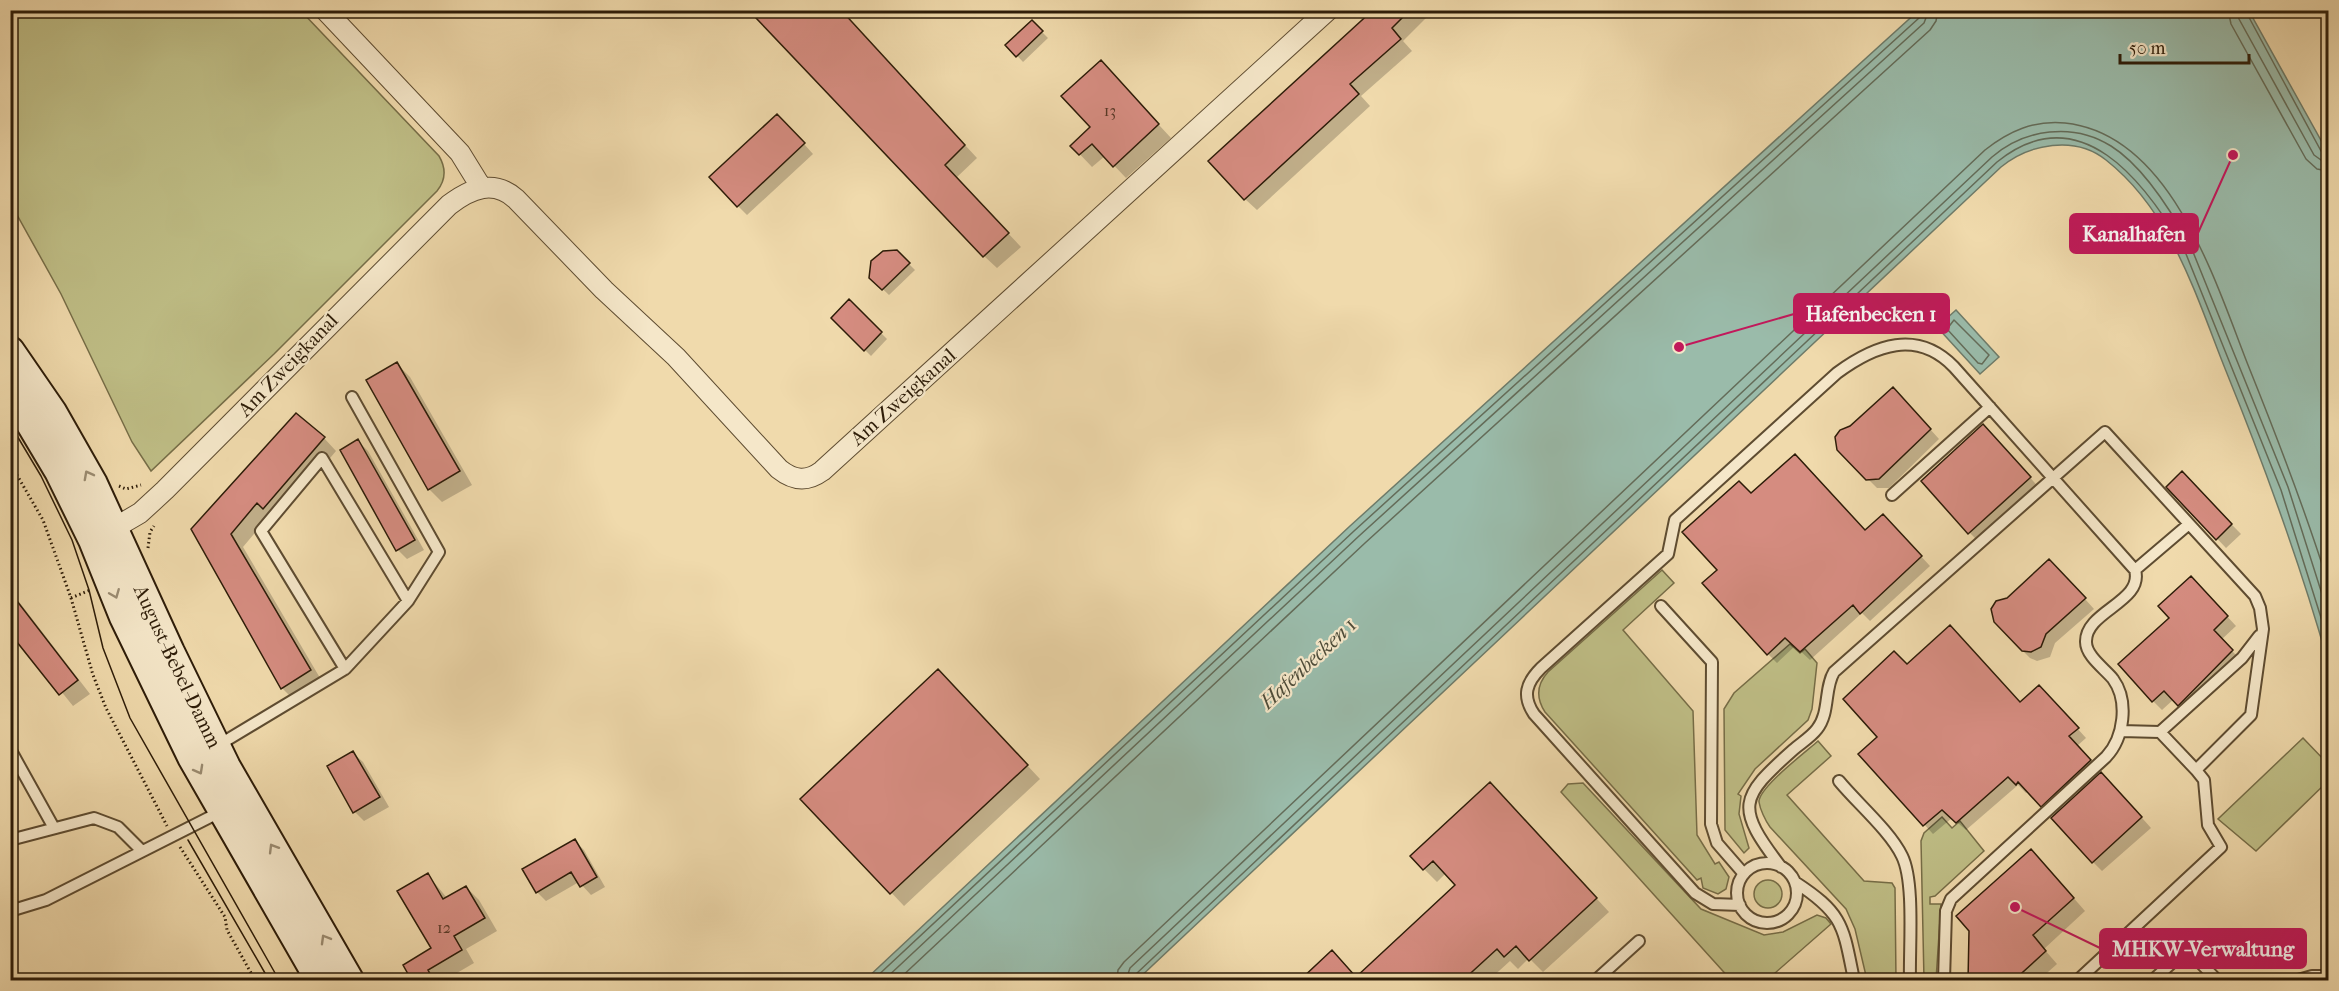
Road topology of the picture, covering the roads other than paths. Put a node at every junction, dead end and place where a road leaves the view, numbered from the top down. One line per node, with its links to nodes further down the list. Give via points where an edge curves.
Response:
1 (325, 10): 3 (street, via 460,153)
2 (1328, 10): 3 (street, Am Zweigkanal, via 822,471 809,478 794,479 779,469 676,357 516,199 500,188)
3 (481, 187): 11 (street, Am Zweigkanal, via 448,205 165,490 140,513)
4 (10, 351): 11 (main road, August-Bebel-Damm, one-way to 4, via 69,441)
5 (10, 389): 11 (main road, August-Bebel-Damm, via 58,471)
6 (352, 398): 13 (lane, via 439,552)
7 (1989, 407): 8 (lane); 9 (lane); 30 (lane, via 1949,362 1926,347 1897,345 1855,361 1676,520 1668,554 1529,681 1526,698 1534,714 1695,892 1713,904)
8 (2054, 477): 10 (lane, via 2105,432); 12 (lane); 27 (lane, via 1834,672 1819,727 1762,778 1750,795 1755,829)
9 (1892, 495)
10 (2188, 524): 12 (lane); 15 (lane, via 2257,599)
11 (104, 534): 19 (main road, August-Bebel-Damm); 23 (main road, August-Bebel-Damm, one-way to 23, via 129,627 182,738)
12 (2135, 570): 17 (lane, via 2134,586 2093,626 2086,639 2088,650 2117,687)
13 (408, 601): 16 (lane); 16 (lane, via 322,458 261,531)
14 (1661, 606): 28 (lane, via 1712,662 1711,824 1718,843)
15 (2262, 629): 18 (lane, via 2245,655); 21 (lane, via 2250,717)
16 (345, 669): 19 (lane)
17 (2121, 731): 18 (lane); 39 (lane, via 2106,757 1951,899 1946,911)
18 (2160, 732): 21 (lane)
19 (217, 746): 23 (main road, August-Bebel-Damm)
20 (10, 749): 24 (lane)
21 (2196, 770): 40 (lane, via 2204,780 2208,825 2221,847)
22 (1839, 781): 38 (lane, via 1904,860 1908,879)
23 (233, 805): 26 (lane); 34 (main road, August-Bebel-Damm); 35 (main road, August-Bebel-Damm, one-way to 23)
24 (54, 828): 25 (lane); 26 (lane, via 100,818 118,827)
25 (10, 840)
26 (141, 851): 31 (lane, via 46,900)
27 (1781, 867): 28 (lane, via 1761,864); 29 (lane)
28 (1744, 874): 30 (lane, via 1738,886)
29 (1795, 882): 30 (lane, via 1795,903 1779,920 1756,921); 37 (lane, via 1839,918)
30 (1740, 905)
31 (10, 912)
32 (1639, 941): 36 (lane)
33 (2328, 976): 43 (lane)
34 (320, 981)
35 (349, 981)
36 (1596, 981)
37 (1854, 981)
38 (1910, 981)
39 (1944, 981)
40 (2078, 981)
41 (2153, 981): 42 (lane, via 2187,949)
42 (2217, 981)
43 (2298, 981)

